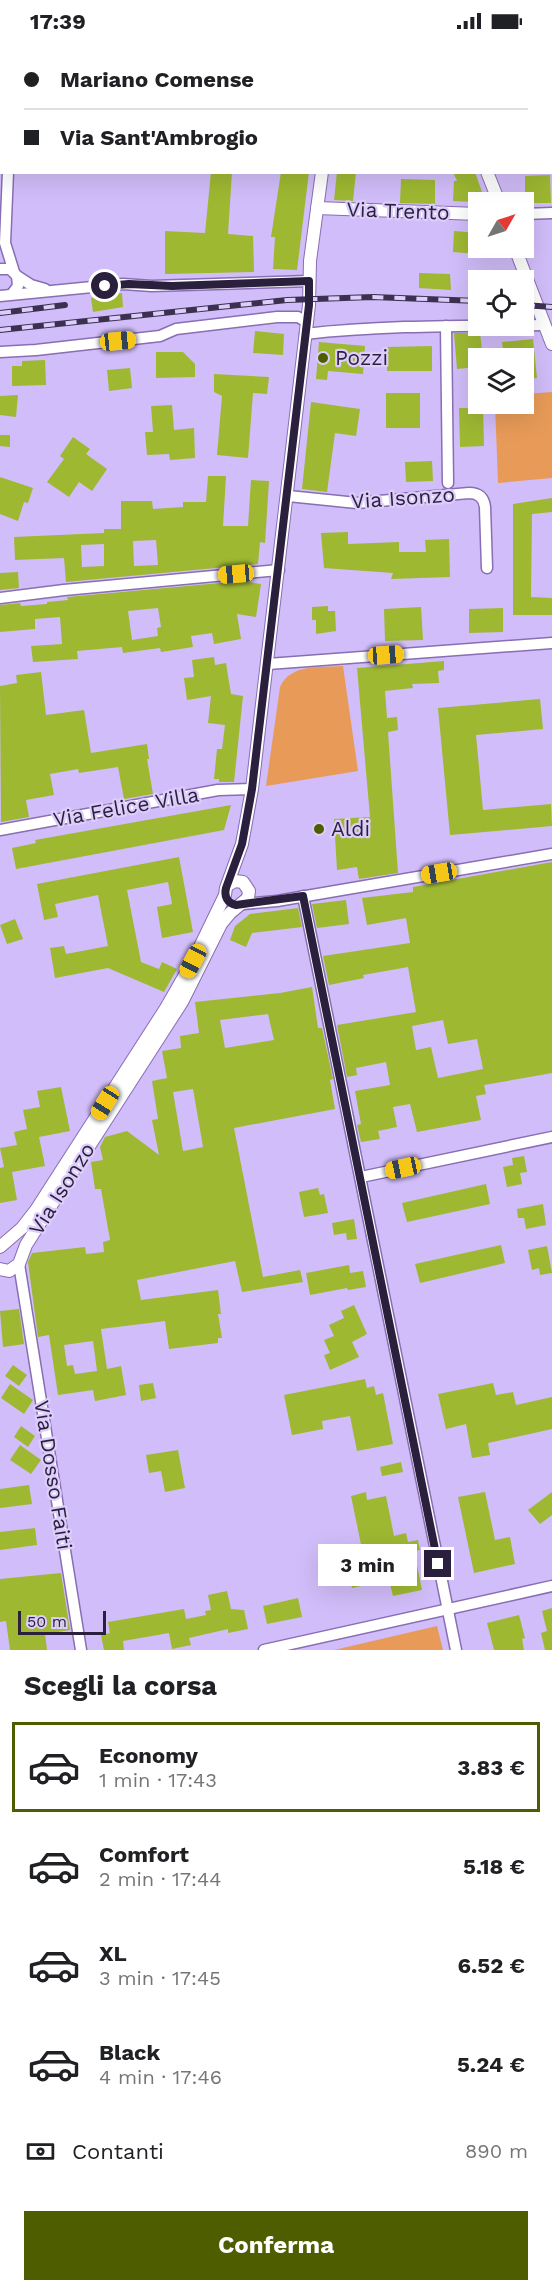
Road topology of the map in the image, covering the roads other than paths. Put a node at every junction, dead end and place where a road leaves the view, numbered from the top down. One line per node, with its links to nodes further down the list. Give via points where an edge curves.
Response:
1 (8, 174): 9 (street)
2 (322, 174): 5 (street, Via Isonzo)
3 (488, 174): 4 (street)
4 (495, 192)
5 (317, 208): 7 (street, Via Trento); 14 (street, Via Isonzo)
6 (552, 213): 8 (street)
7 (468, 214)
8 (534, 214)
9 (5, 243): 10 (street); 13 (street)
10 (0, 256)
11 (519, 258): 17 (street)
12 (0, 269): 13 (street)
13 (15, 274): 15 (street, via 31,285); 16 (street, via 18,286)
14 (309, 281): 15 (street, via 129,284); 19 (street, Via Isonzo)
15 (51, 290): 16 (street)
16 (3, 296)
17 (545, 325): 18 (street); 20 (street)
18 (446, 326): 19 (street); 22 (street)
19 (306, 328): 21 (street, via 298,317 277,317 176,329 160,336); 23 (street, Via Isonzo)
20 (552, 344)
21 (0, 352)
22 (448, 483)
23 (288, 496): 24 (street, Via Isonzo, via 357,503 477,494 485,507); 25 (street, Via Isonzo)
24 (487, 568)
25 (279, 570): 26 (street); 28 (street, Via Isonzo)
26 (0, 598)
27 (552, 644): 28 (street)
28 (268, 664): 29 (street, Via Isonzo)
29 (252, 789): 30 (street, Via Felice Villa, via 218,790); 31 (street, Via Isonzo)
30 (0, 830)
31 (242, 844): 33 (street, Via Isonzo); 34 (street, Via Isonzo)
32 (552, 854): 35 (street)
33 (245, 885): 34 (street, via 235,881); 36 (street); 37 (street, via 248,898)
34 (226, 890): 37 (street, via 232,904); 40 (street, Via Isonzo, via 159,1019 36,1210)
35 (303, 896): 36 (street); 39 (street)
36 (277, 901): 37 (street)
37 (241, 904): 41 (street, Via Isonzo, via 221,924 182,1002)
38 (552, 1137): 39 (street)
39 (361, 1177): 43 (street)
40 (4, 1243): 41 (street, via 17,1250)
41 (9, 1269): 44 (street, Via Dosso Faiti, via 25,1299)
42 (552, 1586): 43 (street)
43 (447, 1609): 45 (street); 46 (street)
44 (81, 1650)
45 (264, 1650)
46 (456, 1650)

